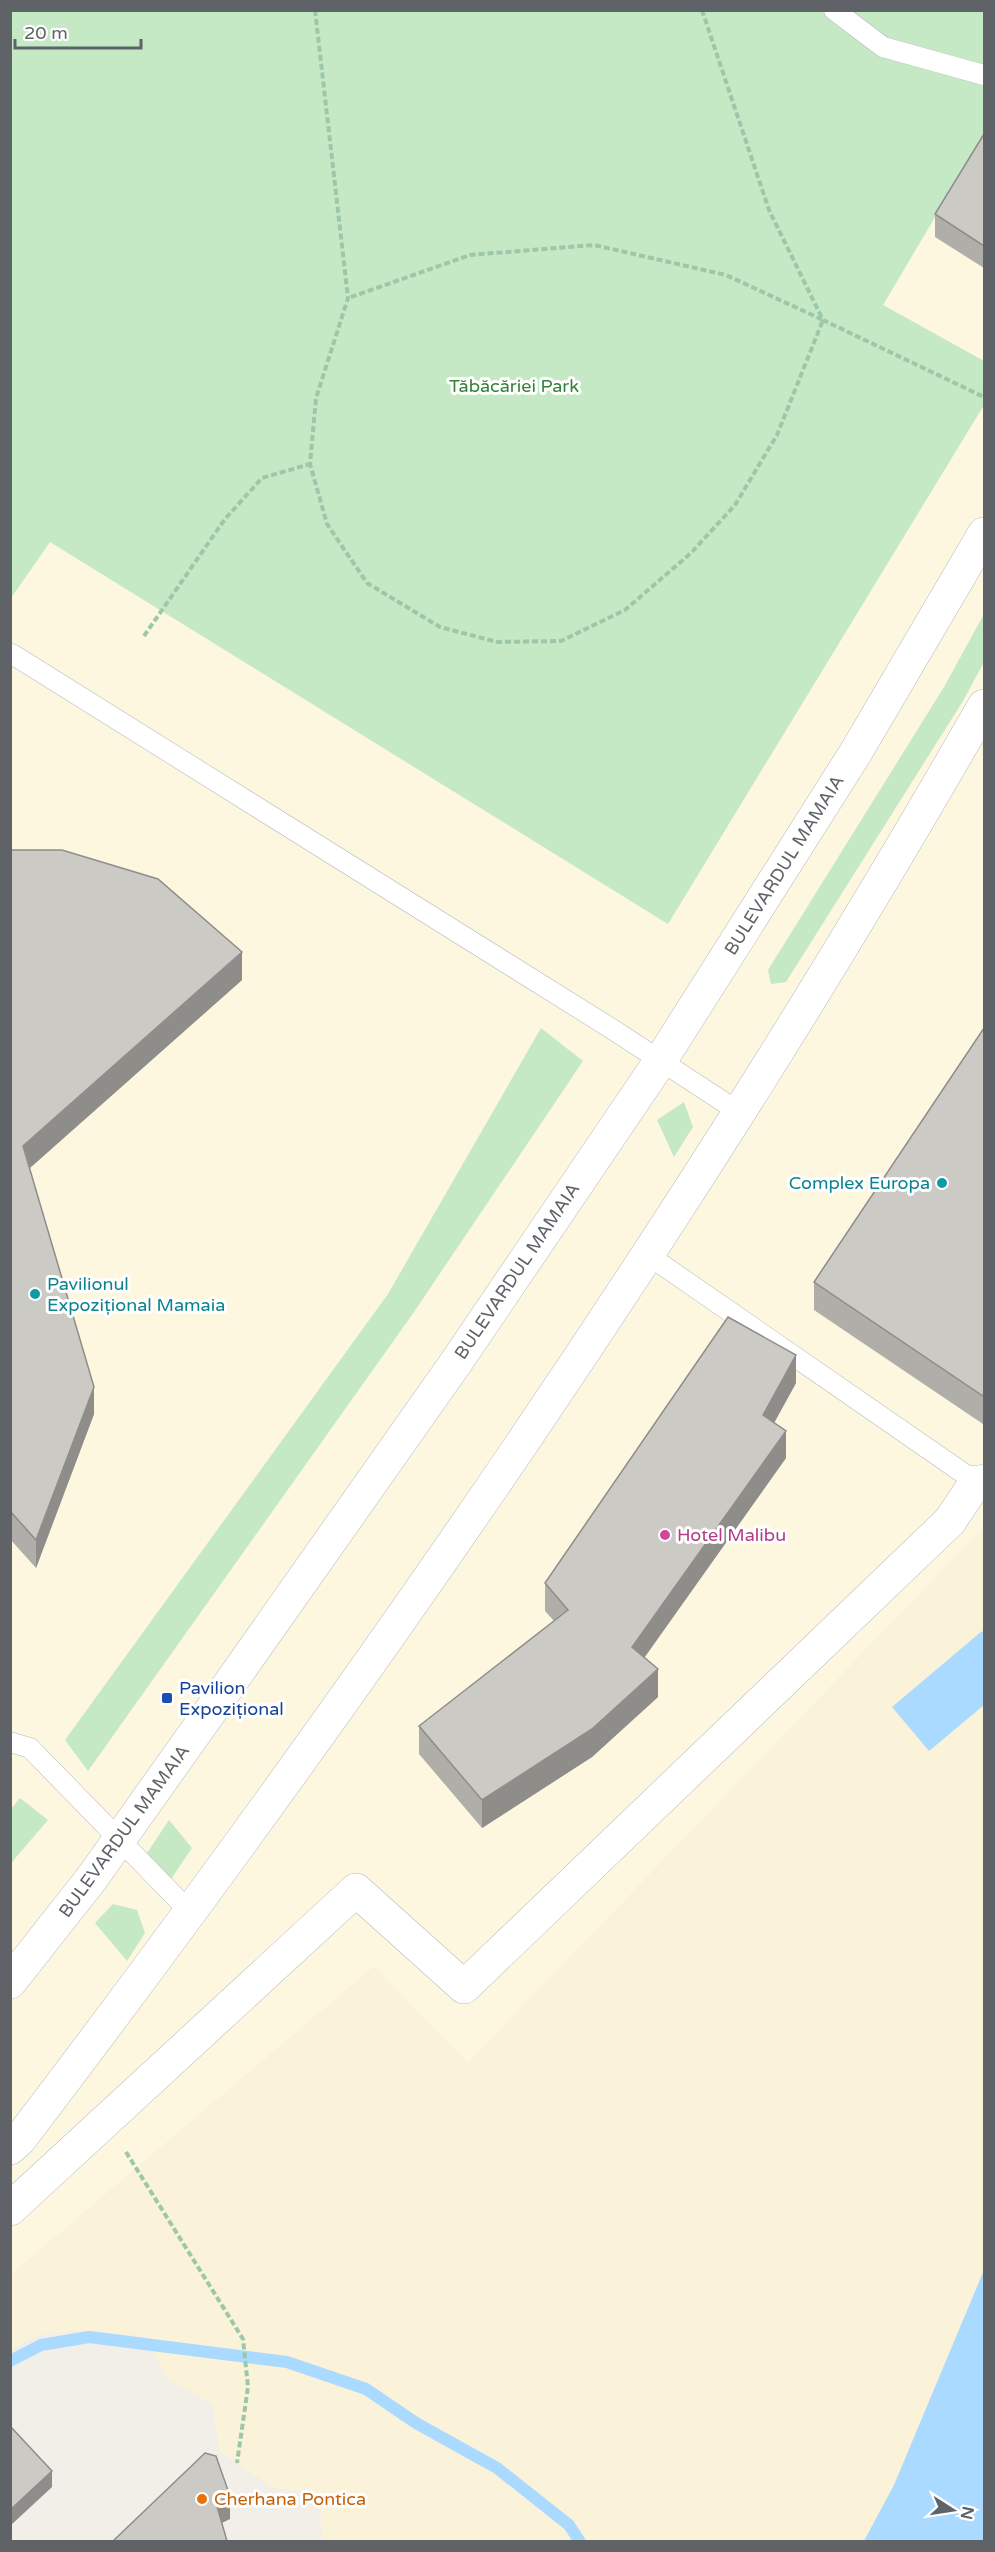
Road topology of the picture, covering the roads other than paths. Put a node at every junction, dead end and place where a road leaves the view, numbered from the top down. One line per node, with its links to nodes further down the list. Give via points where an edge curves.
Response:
1 (834, 10): 2 (lane, via 883,47)
2 (984, 75)
3 (984, 534): 6 (main road, BULEVARDUL MAMAIA, via 856,752)
4 (10, 657): 6 (lane, via 12,654 22,660)
5 (984, 706): 7 (main road)
6 (660, 1060): 7 (lane); 11 (main road, BULEVARDUL MAMAIA, via 457,1361)
7 (739, 1112): 8 (main road)
8 (648, 1255): 9 (lane); 12 (main road, via 422,1588)
9 (980, 1476): 15 (main road, via 950,1521 464,1987 356,1890)
10 (10, 1742): 11 (lane, via 30,1748)
11 (119, 1837): 12 (lane); 13 (main road, BULEVARDUL MAMAIA, via 92,1878)
12 (191, 1913): 14 (main road)
13 (10, 1982)
14 (10, 2148)
15 (10, 2209)

